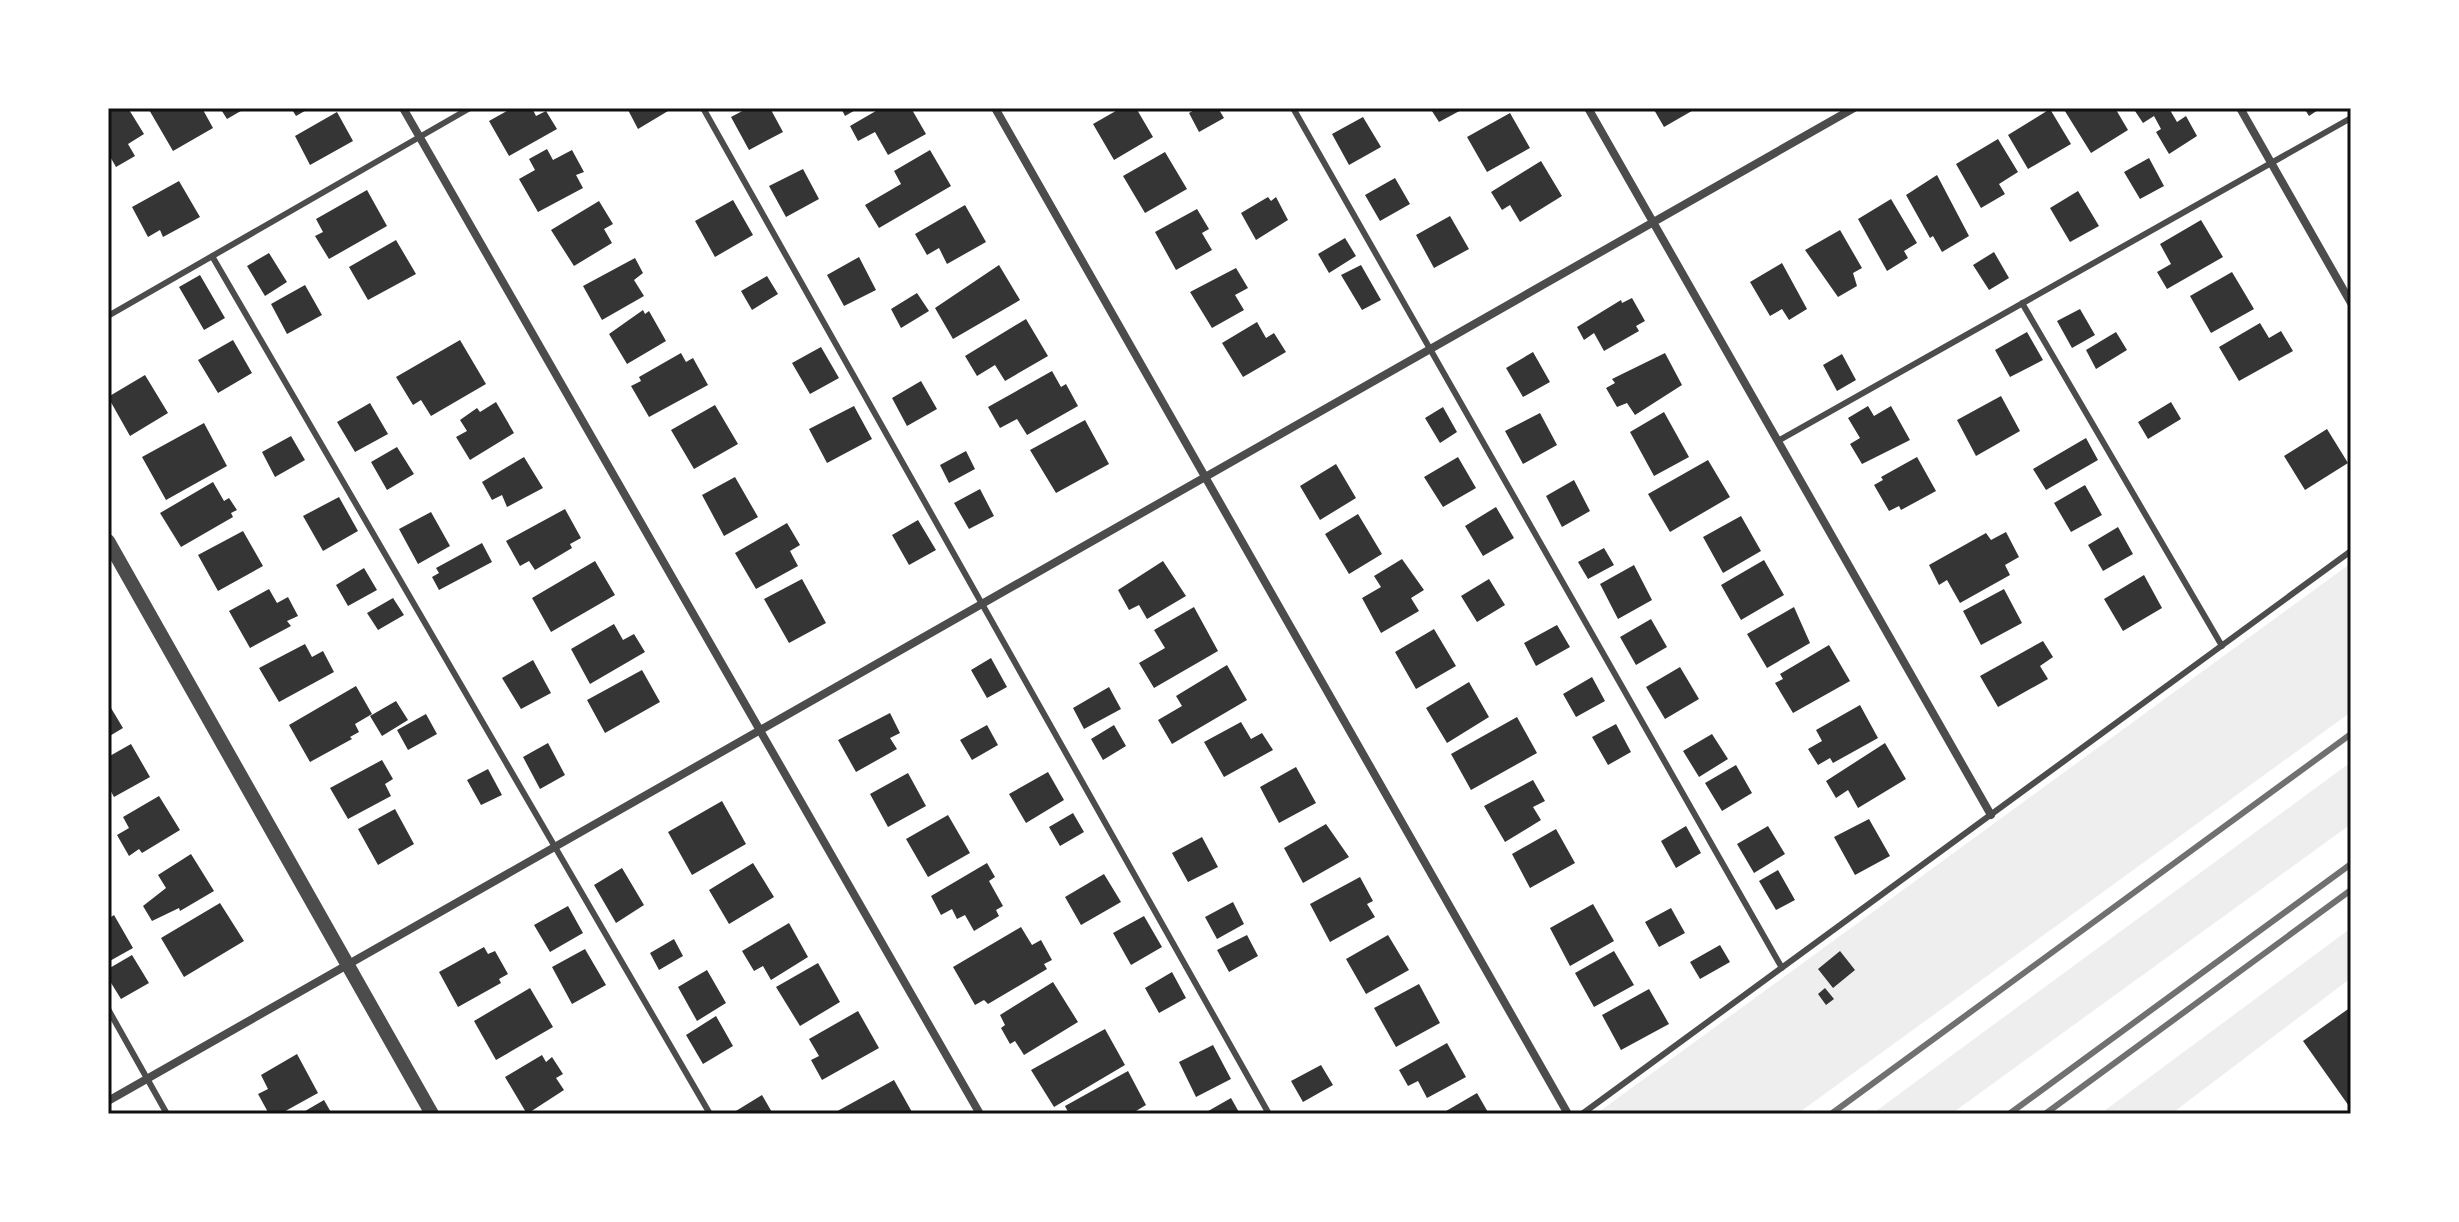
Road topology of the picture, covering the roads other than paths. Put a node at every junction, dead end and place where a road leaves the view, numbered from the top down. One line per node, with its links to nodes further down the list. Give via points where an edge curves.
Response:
1 (403, 108): 10 (street)
2 (470, 108): 10 (lane)
3 (703, 108): 22 (lane)
4 (995, 108): 19 (street)
5 (1293, 108): 17 (lane)
6 (1588, 108): 12 (street)
7 (1854, 108): 12 (street)
8 (2240, 108): 11 (street)
9 (2351, 118): 11 (lane)
10 (420, 137): 13 (lane); 24 (street)
11 (2272, 163): 14 (lane); 15 (street)
12 (1653, 222): 17 (street); 18 (street)
13 (212, 256): 16 (lane); 26 (lane)
14 (2022, 303): 18 (lane); 23 (lane)
15 (2351, 303)
16 (108, 316)
17 (1430, 349): 19 (street); 28 (lane)
18 (1778, 441): 25 (street)
19 (1205, 477): 22 (street); 37 (street)
20 (108, 541): 27 (street)
21 (2351, 551): 23 (lane)
22 (982, 604): 24 (street); 36 (lane)
23 (2222, 646): 25 (lane)
24 (760, 730): 26 (street); 35 (street)
25 (1991, 815): 28 (lane)
26 (555, 847): 27 (street); 34 (lane)
27 (348, 965): 30 (street); 33 (street)
28 (1782, 968): 38 (lane)
29 (108, 1009): 30 (lane)
30 (147, 1079): 31 (street); 32 (lane)
31 (108, 1101)
32 (167, 1114)
33 (432, 1114)
34 (710, 1114)
35 (980, 1114)
36 (1269, 1114)
37 (1568, 1114)
38 (1582, 1114)

